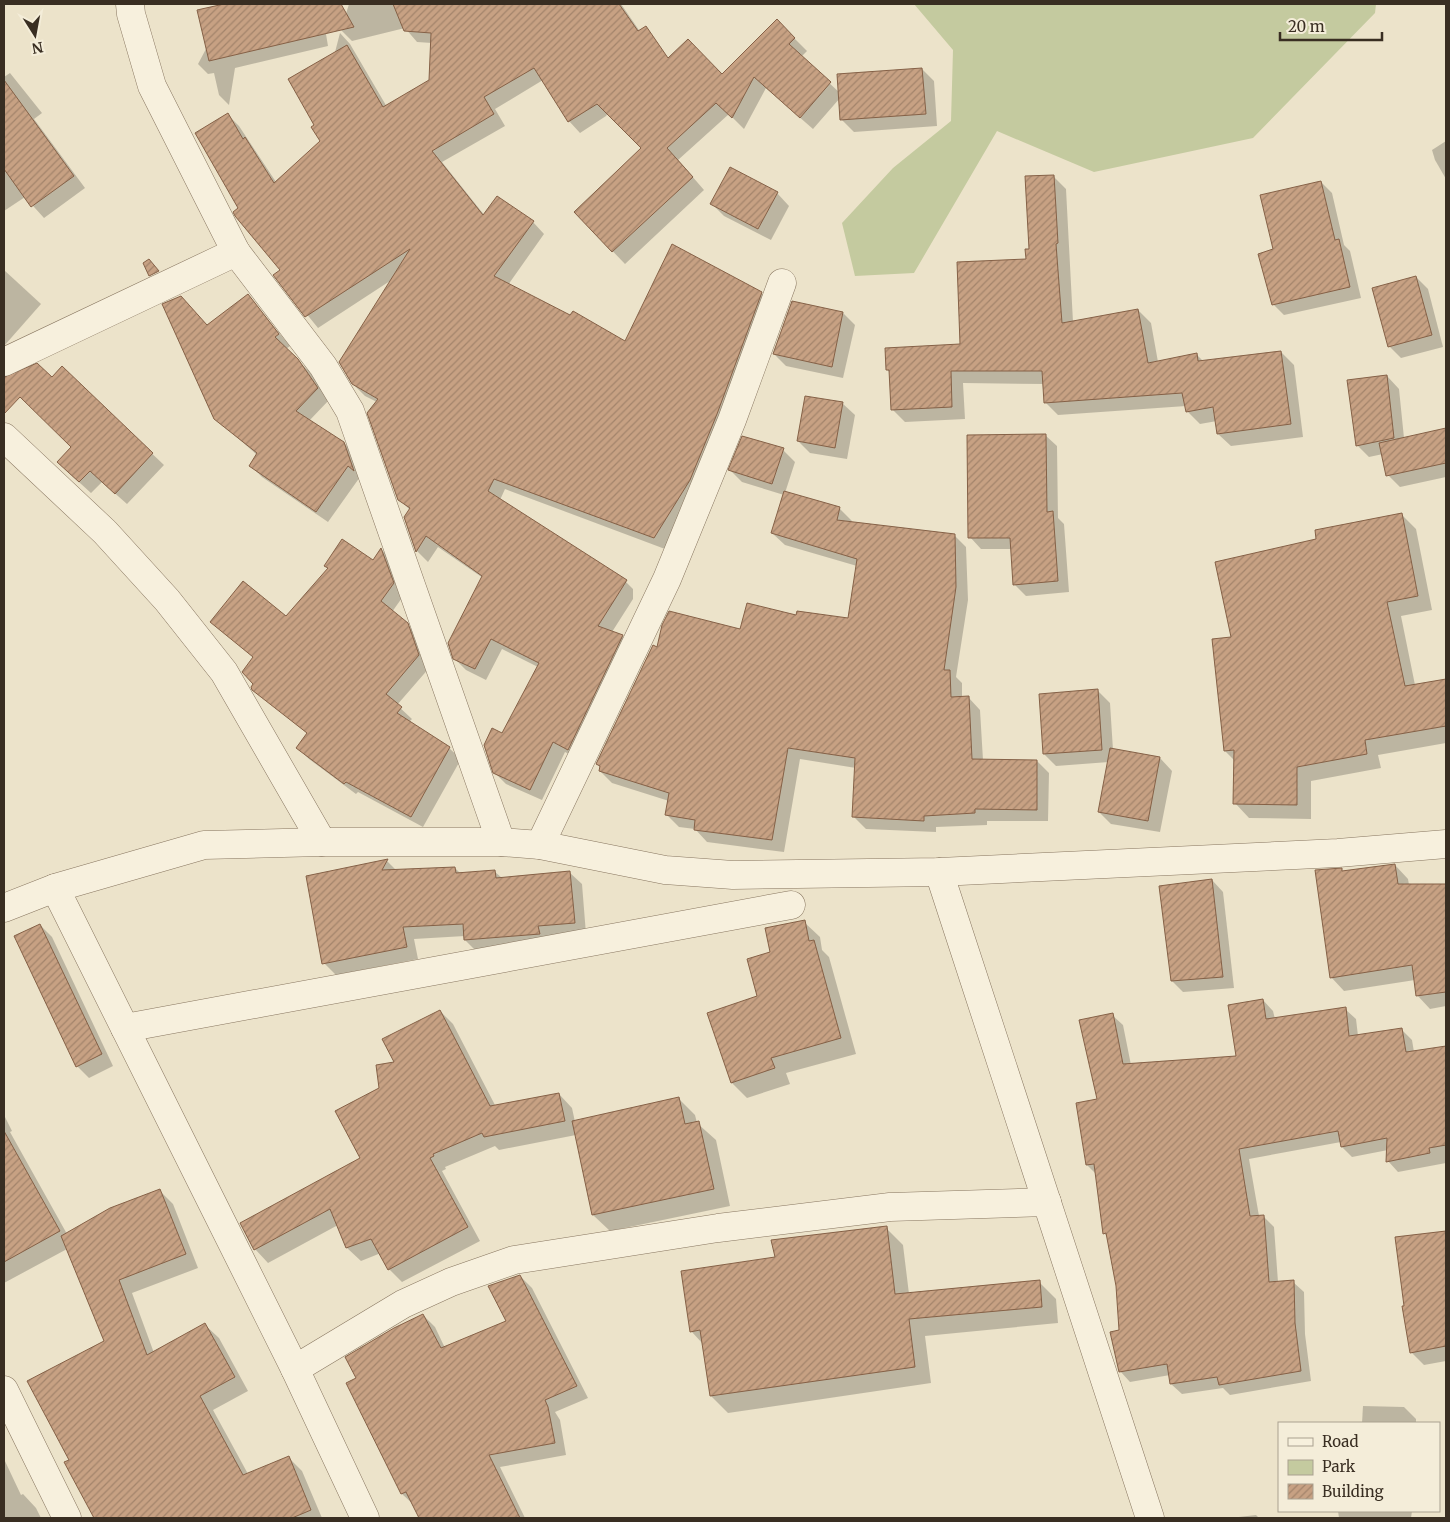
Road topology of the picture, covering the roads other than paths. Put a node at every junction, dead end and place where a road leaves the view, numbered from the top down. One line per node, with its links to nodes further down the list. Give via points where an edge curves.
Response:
1 (130, 4): 2 (street, via 152,86)
2 (236, 252): 4 (street); 7 (street, via 323,366 350,411)
3 (782, 283): 9 (street, via 732,420 667,579)
4 (4, 362)
5 (4, 437): 6 (street, via 106,532 219,665)
6 (322, 842): 7 (street); 11 (street, via 204,845)
7 (500, 842): 9 (street)
8 (1446, 844): 10 (street)
9 (540, 845): 10 (street, via 665,870 733,875)
10 (938, 872): 15 (street)
11 (55, 888): 13 (street); 14 (street)
12 (791, 906): 14 (street)
13 (4, 908)
14 (125, 1028): 16 (street)
15 (1047, 1202): 16 (street, via 890,1207 708,1229 514,1260 451,1282 403,1304); 20 (street)
16 (295, 1369): 19 (street)
17 (4, 1390): 18 (street)
18 (68, 1518)
19 (365, 1518)
20 (1150, 1518)

